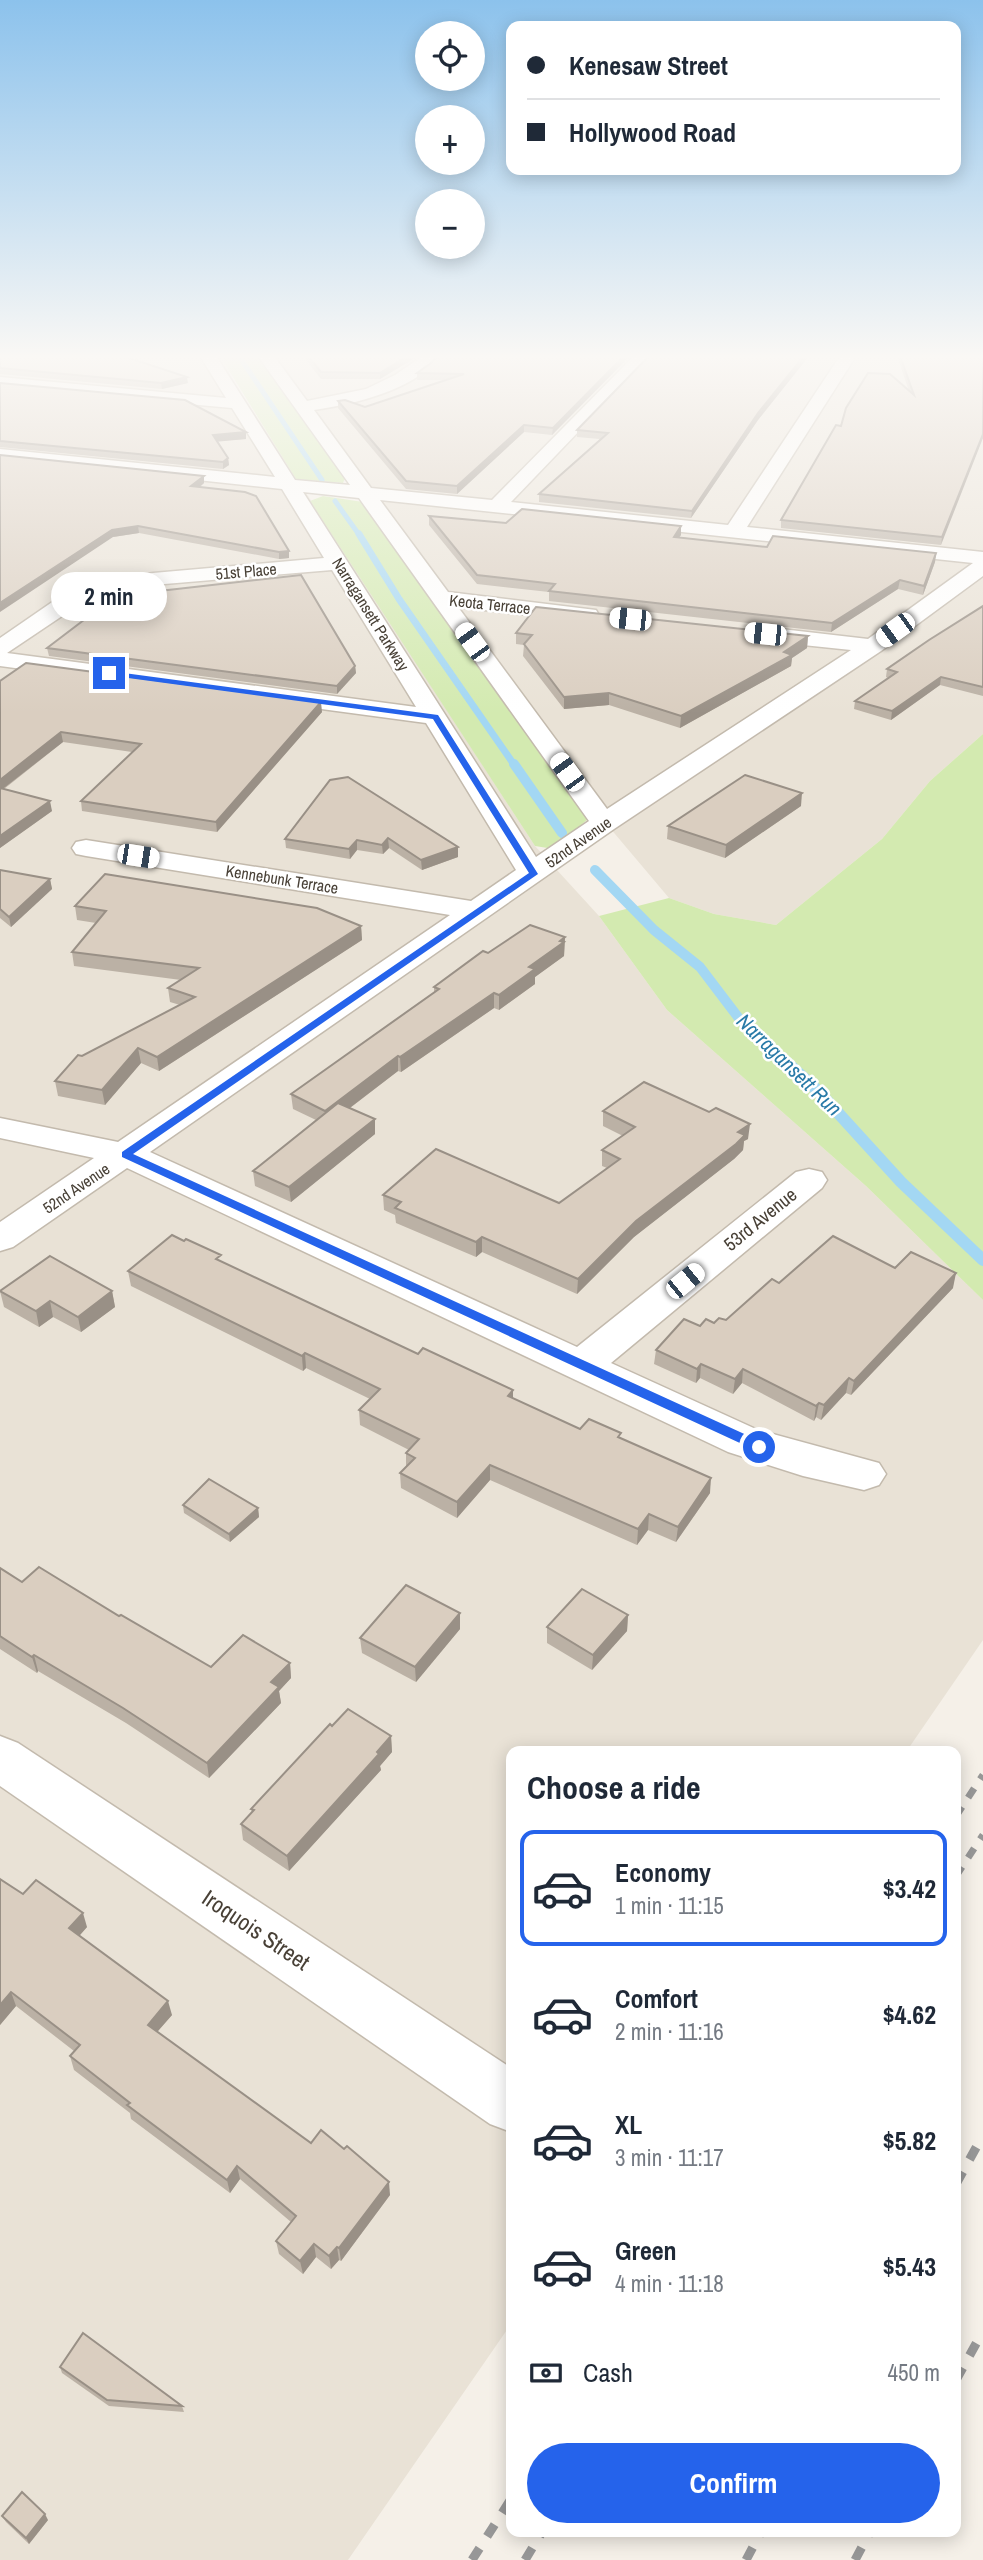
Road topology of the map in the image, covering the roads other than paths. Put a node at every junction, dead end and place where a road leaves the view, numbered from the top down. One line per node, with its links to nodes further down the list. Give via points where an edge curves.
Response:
1 (193, 475): 6 (street)
2 (284, 475): 6 (street, Narragansett Parkway)
3 (352, 475): 7 (street)
4 (527, 475): 8 (street)
5 (770, 475): 9 (street)
6 (290, 485): 7 (street); 11 (street, Narragansett Parkway)
7 (364, 493): 8 (street); 13 (street)
8 (496, 507): 9 (street)
9 (734, 531): 10 (street)
10 (983, 558)
11 (339, 562): 17 (street, 51st Place, via 149,571 59,607); 19 (street, Narragansett Parkway)
12 (983, 566): 16 (street, 52nd Avenue)
13 (440, 598): 14 (street, Keota Terrace); 20 (street)
14 (616, 618)
15 (738, 631): 16 (street)
16 (873, 646): 20 (street, 52nd Avenue)
17 (0, 648)
18 (0, 659): 19 (street)
19 (435, 717): 22 (street, Narragansett Parkway)
20 (604, 823): 22 (street, 52nd Avenue)
21 (86, 848): 23 (street, Kennebunk Terrace)
22 (533, 874): 23 (street, 52nd Avenue)
23 (478, 911): 25 (street, 52nd Avenue)
24 (0, 1128): 25 (street)
25 (126, 1154): 27 (street, 52nd Avenue); 28 (street)
26 (809, 1180): 28 (street, 53rd Avenue)
27 (0, 1239)
28 (582, 1365): 29 (street, via 743,1441)
29 (864, 1474)
30 (0, 1758): 31 (street, Iroquois Street)
31 (506, 2100)

